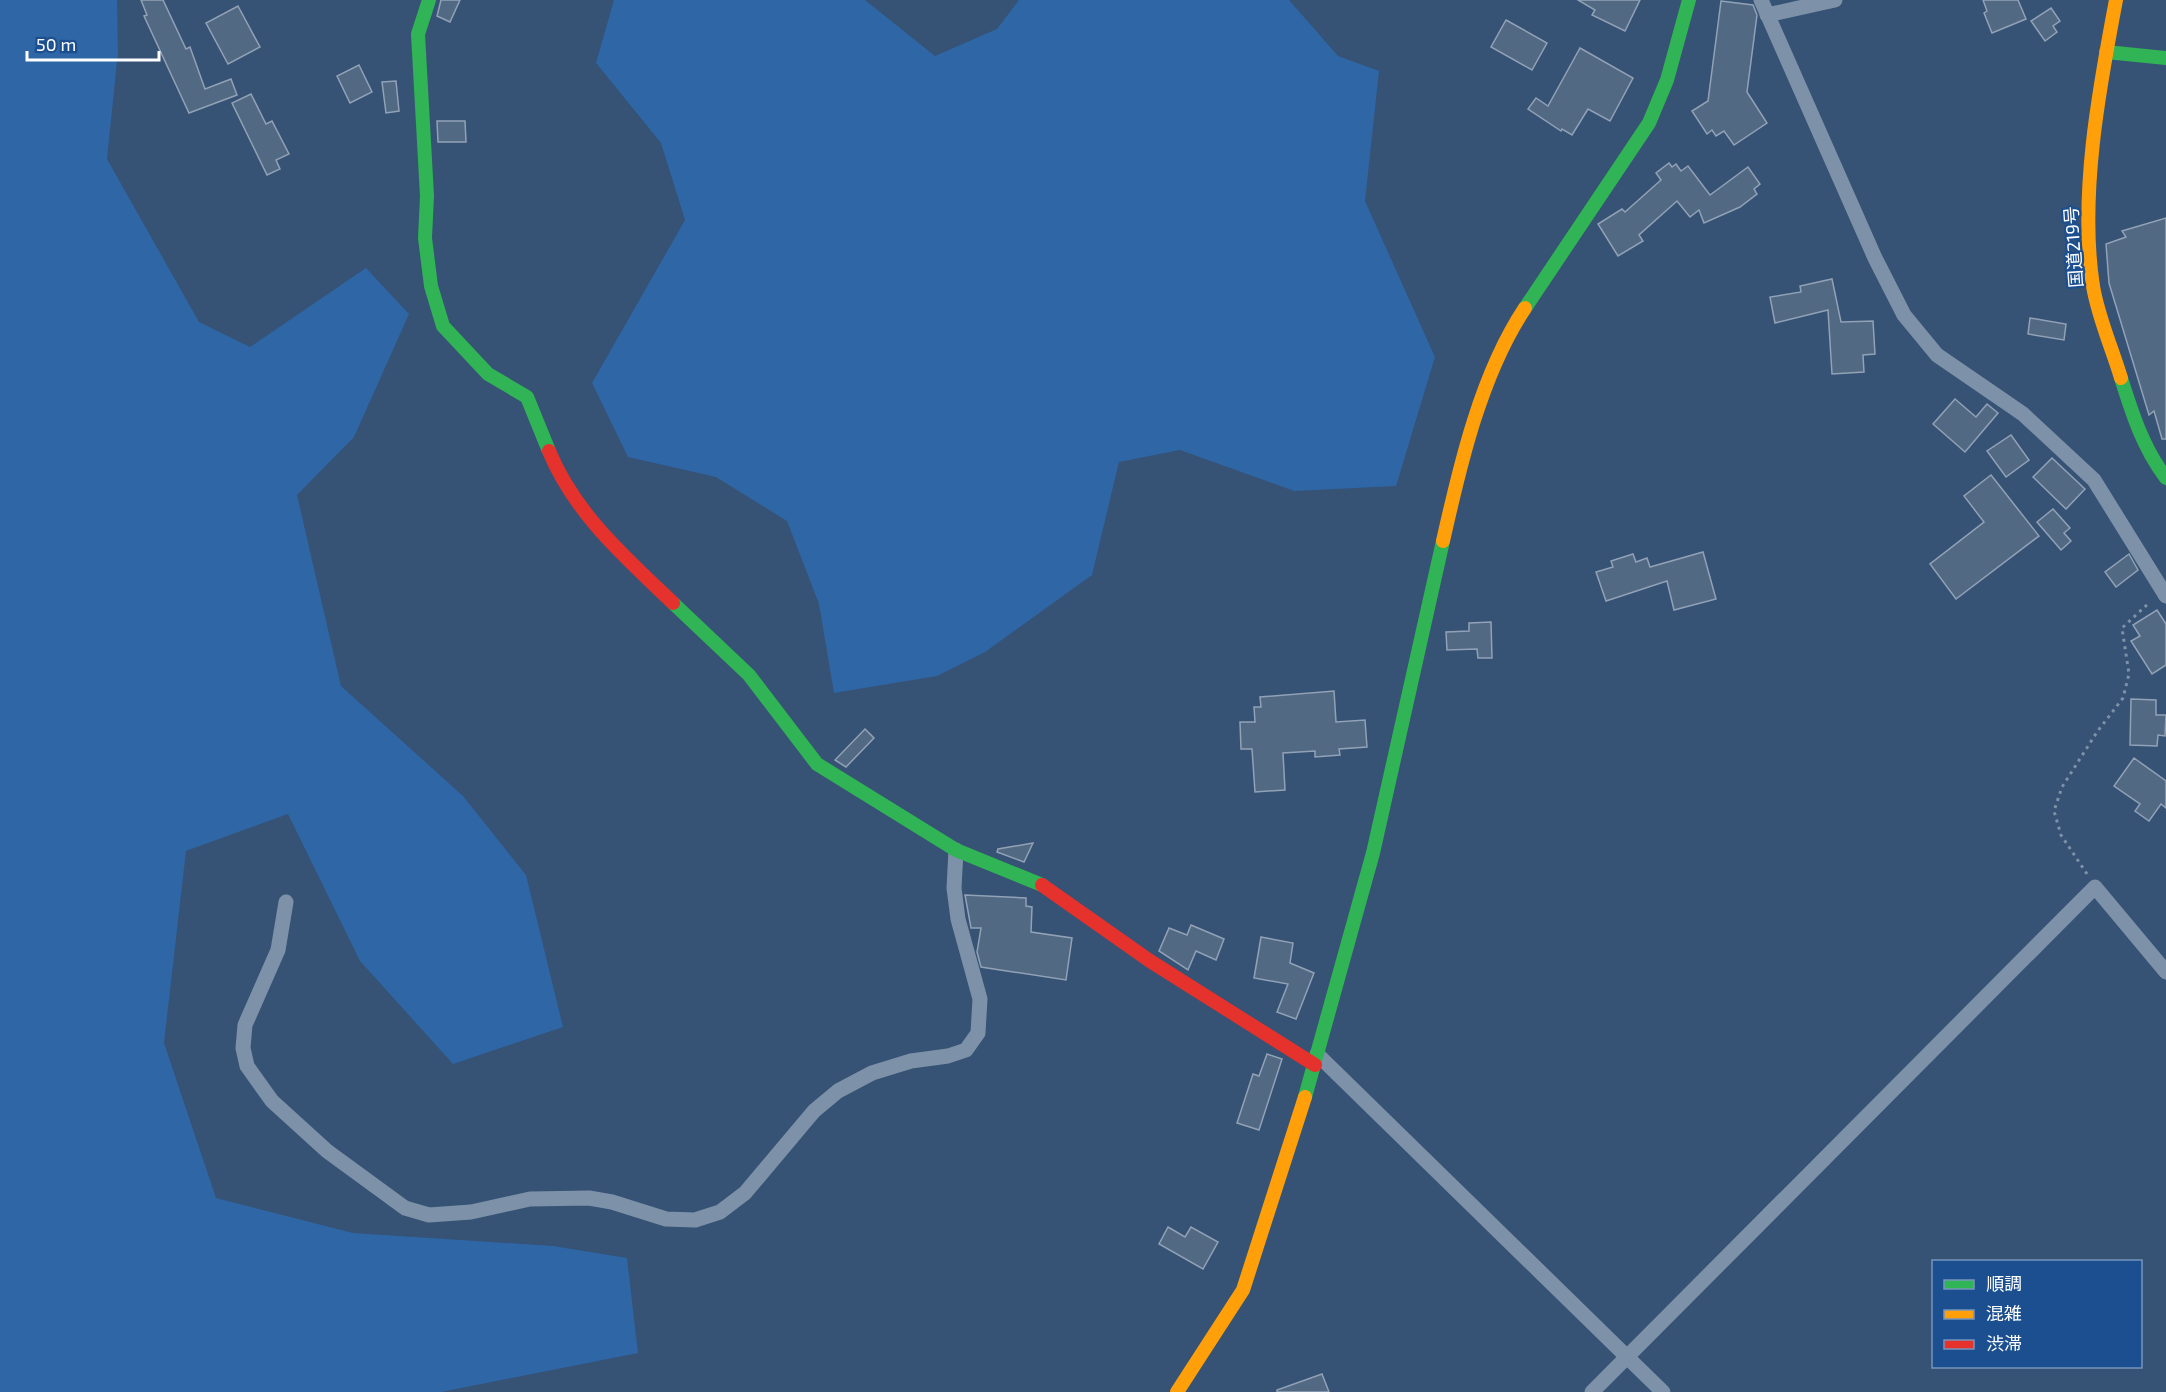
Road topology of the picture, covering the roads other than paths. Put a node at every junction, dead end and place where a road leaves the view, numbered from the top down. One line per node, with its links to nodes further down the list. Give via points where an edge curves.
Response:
1 (429, 0): 11 (main road, via 418,34 427,196 425,238 431,286 443,326 488,374 527,398 556,468 602,535 749,675 817,764)
2 (1689, 0): 14 (main road, via 1668,80 1649,123 1512,328 1473,423 1373,853)
3 (1761, 0): 6 (street)
4 (1835, 0): 6 (street)
5 (2116, 0): 7 (main road, 国道219号)
6 (1767, 15): 10 (street, via 1904,315 1937,355 2023,414 2094,480)
7 (2106, 52): 8 (main road); 9 (main road, 国道219号, via 2087,204 2093,287 2135,423)
8 (2166, 58)
9 (2166, 478)
10 (2165, 594)
11 (956, 850): 12 (street, via 954,888 958,919 980,999 978,1033 966,1050 872,1073 838,1091 814,1110 745,1193 720,1212 695,1220 666,1218 589,1198 530,1199 471,1212 429,1215 405,1208 327,1151 272,1101 247,1066 243,1048 245,1025 278,950); 14 (main road, via 1035,880 1150,962)
12 (286, 902)
13 (2166, 972): 15 (street, via 2095,887)
14 (1316, 1060): 15 (street); 16 (main road, via 1243,1290)
15 (1627, 1359): 17 (street); 18 (street)
16 (1177, 1392)
17 (1592, 1392)
18 (1663, 1392)

